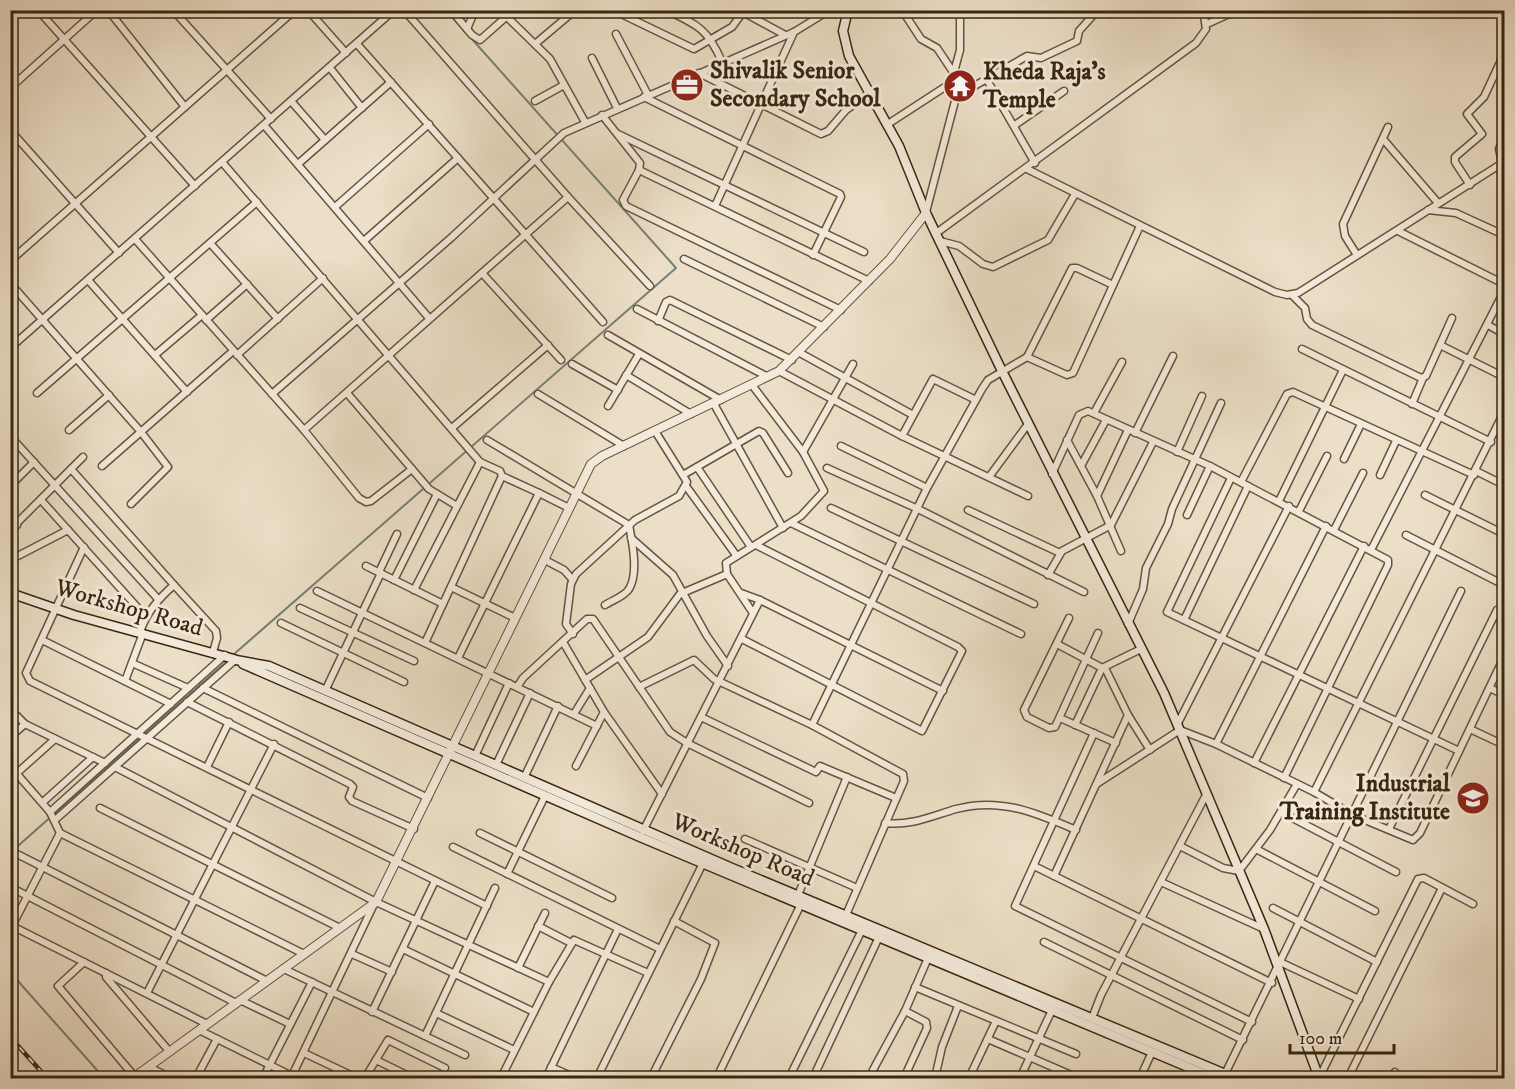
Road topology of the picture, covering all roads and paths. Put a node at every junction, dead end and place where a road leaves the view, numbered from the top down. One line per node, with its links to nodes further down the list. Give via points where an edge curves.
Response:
1 (38, 10): 29 (street)
2 (97, 10): 29 (street)
3 (108, 10): 53 (street)
4 (173, 10): 38 (street)
5 (295, 10): 38 (street)
6 (308, 10): 33 (street)
7 (394, 10): 31 (street)
8 (404, 10): 72 (street)
9 (451, 10): 25 (street)
10 (475, 10): 25 (street)
11 (514, 10): 23 (street)
12 (613, 10): 30 (street, via 688,48)
13 (666, 10): 30 (street, via 699,26)
14 (830, 10): 26 (street)
15 (848, 10): 47 (main road, via 844,24 846,46)
16 (902, 10): 39 (street, via 921,39 937,48)
17 (960, 10): 39 (street, via 960,50)
18 (1126, 10): 41 (street, via 1112,14 1096,12 1079,31 1078,40 1041,58 1027,56)
19 (1203, 10): 24 (street)
20 (1238, 10): 24 (street)
21 (742, 11): 28 (street); 30 (street, via 732,27)
22 (573, 12): 32 (street)
23 (507, 17): 25 (street, via 482,39); 32 (street)
24 (1207, 24): 75 (street, via 1196,44)
25 (467, 29)
26 (794, 32): 28 (street); 52 (street)
27 (616, 34): 48 (street)
28 (785, 35): 36 (street)
29 (64, 39): 45 (street); 67 (street)
30 (713, 40): 36 (street)
31 (357, 44): 33 (street); 42 (street)
32 (536, 44): 44 (street, via 554,65)
33 (346, 53): 37 (street)
34 (1504, 54): 80 (street, via 1481,102 1467,114 1481,135 1455,157)
35 (592, 58): 55 (street)
36 (722, 62): 40 (street)
37 (330, 68): 51 (street); 54 (street)
38 (226, 70): 53 (street); 57 (street)
39 (953, 72): 43 (street)
40 (699, 73): 48 (street); 52 (street)
41 (987, 80): 49 (street); 61 (street)
42 (391, 81): 54 (street); 59 (street)
43 (951, 83): 49 (street); 60 (street)
44 (564, 85): 50 (street); 58 (street)
45 (10, 88)
46 (1064, 92): 61 (street)
47 (870, 93): 52 (street, via 821,134); 60 (main road)
48 (646, 96): 55 (street); 70 (street)
49 (955, 97): 91 (street)
50 (535, 100)
51 (291, 101): 57 (street); 69 (street)
52 (760, 105): 70 (street)
53 (185, 107): 67 (street)
54 (362, 108): 69 (street)
55 (617, 108): 56 (street)
56 (602, 115): 58 (street); 65 (street)
57 (271, 119): 62 (street)
58 (585, 122): 72 (street, via 558,137)
59 (429, 124): 71 (street); 89 (street)
60 (888, 124): 91 (main road)
61 (1015, 125): 75 (street)
62 (264, 126): 73 (street); 76 (street)
63 (1389, 127): 68 (street)
64 (10, 130): 87 (street)
65 (615, 132): 78 (street, via 638,159); 79 (street)
66 (1504, 136): 74 (street, via 1499,149)
67 (150, 137): 81 (street); 87 (street)
68 (1383, 139): 86 (street); 104 (street, via 1343,224 1345,236)
69 (325, 141): 76 (street)
70 (742, 145): 79 (street); 94 (street, via 841,195)
71 (458, 158): 84 (street); 99 (street)
72 (535, 160): 83 (street); 84 (street)
73 (222, 162): 81 (street); 85 (street)
74 (1503, 162): 80 (street)
75 (1035, 163): 77 (street)
76 (298, 164): 89 (street)
77 (1027, 169): 82 (street); 97 (street)
78 (639, 170): 88 (street); 121 (street, via 624,198 626,206)
79 (724, 185): 88 (street); 94 (street)
80 (1470, 185): 86 (street)
81 (195, 186): 98 (street)
82 (1075, 194): 92 (street); 97 (street, via 1048,240 993,267)
83 (568, 197): 95 (street); 117 (street)
84 (494, 198): 95 (street); 112 (street)
85 (257, 202): 100 (street); 109 (street)
86 (1438, 203): 90 (street)
87 (76, 204): 102 (street); 106 (street)
88 (715, 206): 103 (street)
89 (335, 207): 99 (street)
90 (1428, 210): 93 (street); 96 (street, via 1456,213)
91 (926, 213): 97 (main road); 111 (street)
92 (1140, 226): 116 (street); 119 (street, via 1275,292)
93 (1398, 231): 104 (street); 115 (street)
94 (825, 233): 101 (street); 103 (street)
95 (525, 234): 107 (street); 130 (street)
96 (1504, 235)
97 (938, 237): 155 (main road)
98 (135, 239): 102 (street); 108 (street)
99 (364, 240): 112 (street)
100 (210, 243): 108 (street); 114 (street)
101 (864, 252)
102 (119, 253): 110 (street)
103 (813, 255): 111 (street)
104 (1357, 255): 119 (street)
105 (684, 259): 132 (street)
106 (10, 261)
107 (482, 273): 124 (street); 135 (street)
108 (170, 278): 122 (street); 126 (street)
109 (323, 278): 123 (street); 127 (street)
110 (88, 280): 126 (street); 128 (street)
111 (869, 281): 121 (street)
112 (401, 282): 123 (street); 124 (street)
113 (10, 283): 128 (street)
114 (247, 284): 122 (street); 127 (street)
115 (1504, 284)
116 (1113, 285): 145 (street, via 1072,268); 145 (street, via 1072,373 1067,375)
117 (650, 286)
118 (1504, 291): 131 (street)
119 (1292, 295): 160 (street, via 1305,308 1312,325)
120 (636, 309): 129 (street)
121 (841, 310): 132 (street)
122 (204, 317): 139 (street); 142 (street)
123 (359, 318): 143 (street); 166 (street)
124 (429, 318): 143 (street)
125 (1452, 318): 136 (street)
126 (123, 319): 142 (street); 146 (street)
127 (278, 319): 139 (street)
128 (43, 320): 137 (street); 146 (street)
129 (658, 321): 149 (street, via 670,300); 157 (street)
130 (603, 322)
131 (1488, 325): 133 (street); 147 (street)
132 (824, 327): 140 (street)
133 (1504, 334)
134 (608, 335): 141 (street)
135 (548, 345): 148 (street); 185 (street)
136 (1440, 345): 147 (street); 160 (street)
137 (10, 348)
138 (1302, 349): 153 (street)
139 (235, 353): 163 (street); 166 (street)
140 (800, 353): 149 (street); 159 (street)
141 (639, 354): 156 (street); 172 (street)
142 (155, 355): 163 (street)
143 (390, 355): 165 (street); 185 (street)
144 (1173, 356): 191 (street)
145 (1027, 357): 155 (street)
146 (77, 358): 164 (street); 168 (street)
147 (1471, 359): 158 (street); 181 (street)
148 (561, 360)
149 (792, 360): 154 (street)
150 (1122, 362): 178 (street)
151 (572, 364): 162 (street)
152 (853, 364): 159 (street)
153 (1343, 370): 174 (street); 176 (street)
154 (780, 371): 157 (street); 171 (street)
155 (1002, 371): 170 (street, via 988,380); 184 (main road)
156 (626, 375): 162 (street); 179 (street)
157 (769, 377): 161 (street)
158 (1504, 377)
159 (846, 378): 171 (street); 180 (street)
160 (1424, 378): 174 (street)
161 (752, 385): 172 (street); 202 (street)
162 (618, 390): 175 (street)
163 (187, 392): 190 (street)
164 (37, 393)
165 (347, 393): 187 (street); 218 (street)
166 (272, 394): 187 (street)
167 (538, 394): 200 (street)
168 (109, 395): 186 (street); 190 (street)
169 (1203, 396): 203 (street)
170 (976, 400): 180 (street, via 934,379); 205 (street)
171 (832, 401): 193 (street); 202 (street)
172 (717, 402): 179 (street); 199 (street)
173 (1221, 403): 208 (street)
174 (1412, 404): 181 (street)
175 (608, 406)
176 (1324, 406): 183 (street); 228 (street, via 1289,392); 242 (street)
177 (1504, 412): 198 (street)
178 (1094, 413): 182 (street); 194 (street, via 1082,412)
179 (691, 414): 189 (street)
180 (914, 415): 193 (street)
181 (1439, 417): 198 (street); 204 (street)
182 (1106, 420): 188 (street); 212 (street)
183 (1361, 423): 196 (street); 209 (street)
184 (1028, 424): 222 (main road); 226 (street)
185 (452, 428): 211 (street)
186 (69, 430)
187 (304, 430): 218 (street, via 366,502)
188 (1128, 430): 191 (street); 240 (street)
189 (655, 431): 200 (street); 223 (street)
190 (141, 432): 213 (street); 243 (street, via 168,467)
191 (1136, 433): 197 (street)
192 (10, 436): 210 (street)
193 (902, 436): 205 (street)
194 (1067, 440): 212 (street); 222 (street)
195 (487, 441): 236 (street)
196 (1396, 441): 204 (street); 224 (street)
197 (1153, 442): 203 (street); 256 (street)
198 (1491, 442): 221 (street)
199 (738, 444): 215 (street); 219 (street, via 762,432); 259 (street)
200 (624, 446): 236 (street, via 591,464)
201 (841, 446): 234 (street)
202 (803, 452): 254 (street, via 824,491)
203 (1177, 452): 208 (street)
204 (1422, 453): 221 (street); 272 (street)
205 (944, 456): 226 (street); 234 (street)
206 (1327, 456): 251 (street)
207 (83, 457): 217 (street)
208 (1194, 459): 214 (street); 312 (street, via 1149,561 1143,589)
209 (1344, 459)
210 (34, 462): 229 (street); 231 (street)
211 (480, 462): 225 (street, via 500,471); 244 (street)
212 (1082, 464): 240 (street)
213 (102, 466)
214 (1210, 466): 227 (street); 252 (street)
215 (697, 467): 223 (street); 268 (street)
216 (827, 468): 248 (street)
217 (71, 469): 229 (street); 285 (street)
218 (412, 470): 237 (street)
219 (788, 473)
220 (1363, 473): 261 (street)
221 (1475, 473): 230 (street); 250 (street)
222 (1052, 474): 266 (main road)
223 (683, 475): 232 (street)
224 (1380, 475)
225 (502, 476): 235 (street); 287 (street)
226 (989, 477): 239 (street)
227 (1231, 478): 228 (street); 310 (street, via 1168,609)
228 (1240, 483): 233 (street)
229 (56, 485): 241 (street); 295 (street)
230 (1504, 485)
231 (10, 486)
232 (686, 486): 255 (street, via 661,508); 275 (street)
233 (1248, 486): 242 (street); 310 (street)
234 (927, 488): 248 (street)
235 (539, 492): 246 (street); 298 (street)
236 (577, 493): 246 (street); 255 (street)
237 (437, 494): 244 (street); 284 (street)
238 (1425, 495): 250 (street)
239 (1028, 496)
240 (1097, 496): 256 (street)
241 (41, 500): 258 (street); 260 (street)
242 (1279, 501): 245 (street)
243 (130, 504)
244 (457, 506): 288 (street)
245 (1289, 506): 251 (street); 319 (street)
246 (569, 508): 277 (street)
247 (831, 508): 267 (street)
248 (918, 509): 267 (street); 282 (street)
249 (968, 510): 274 (street)
250 (1455, 510): 263 (street); 273 (street)
251 (1299, 511): 257 (street)
252 (1187, 515)
253 (10, 518): 258 (street)
254 (791, 523): 259 (street); 279 (street)
255 (628, 525): 265 (street); 283 (street)
256 (1111, 525): 266 (street); 271 (street)
257 (1326, 526): 261 (street); 329 (street)
258 (14, 528)
259 (783, 528): 268 (street)
260 (68, 530): 270 (street); 276 (street)
261 (1334, 530): 269 (street)
262 (397, 534): 280 (street)
263 (1504, 534)
264 (1406, 535): 273 (street)
265 (631, 538): 291 (street, via 668,569); 301 (street, via 631,584 625,594)
266 (1085, 540): 274 (street); 312 (main road)
267 (901, 541): 279 (street); 300 (street)
268 (754, 546): 275 (street); 299 (street)
269 (1364, 546): 272 (street); 339 (street)
270 (84, 547): 303 (street); 307 (street)
271 (1121, 550)
272 (1371, 550): 352 (street, via 1386,558 1388,565)
273 (1437, 551): 286 (street); 358 (street)
274 (1060, 554): 282 (street)
275 (736, 555): 281 (street, via 726,562)
276 (10, 560)
277 (545, 560): 283 (street); 308 (street)
278 (366, 566): 280 (street)
279 (887, 571): 299 (street); 317 (street)
280 (380, 573): 284 (street); 305 (street)
281 (727, 574): 291 (street); 294 (street)
282 (1048, 575): 292 (street)
283 (572, 579): 316 (street, via 566,624)
284 (394, 580): 288 (street)
285 (174, 585): 295 (street); 326 (street, via 216,631)
286 (1504, 585)
287 (451, 588): 297 (street); 298 (street)
288 (414, 590): 297 (street)
289 (317, 591): 305 (street)
290 (1461, 591): 368 (street)
291 (684, 592): 328 (street, via 648,637); 336 (street)
292 (1084, 592)
293 (10, 593): 303 (main road, Workshop Road)
294 (741, 593): 296 (street); 306 (street)
295 (158, 599): 307 (street)
296 (760, 600): 306 (street); 323 (street)
297 (443, 604): 321 (street)
298 (484, 604): 308 (street); 332 (street)
299 (870, 604): 323 (street); 354 (street, via 961,648 962,655)
300 (1034, 604)
301 (605, 605)
302 (300, 608): 314 (street)
303 (57, 609): 313 (main road, Workshop Road); 320 (street)
304 (1497, 610): 379 (street)
305 (362, 613): 314 (street); 321 (street)
306 (753, 613): 318 (street)
307 (146, 616): 313 (street)
308 (515, 618): 338 (street)
309 (1069, 618): 324 (street)
310 (1184, 620): 319 (street)
311 (281, 623): 327 (street)
312 (1128, 624): 325 (main road)
313 (142, 633): 326 (main road, Workshop Road); 335 (street)
314 (353, 633): 327 (street); 334 (street)
315 (1098, 633): 333 (street)
316 (573, 634): 322 (street); 328 (street, via 587,619 593,619)
317 (1021, 634)
318 (742, 639): 336 (street); 345 (street)
319 (1221, 639): 329 (street); 373 (street)
320 (42, 640): 341 (street); 376 (street, via 26,673 30,681)
321 (425, 642): 332 (street)
322 (563, 642): 340 (street); 346 (street)
323 (852, 644): 345 (street); 354 (street)
324 (1057, 644): 333 (street); 366 (street, via 1024,714 1053,729)
325 (1141, 649): 337 (street); 373 (main road)
326 (213, 652): 331 (main road, Workshop Road)
327 (343, 653): 343 (street); 353 (street)
328 (620, 657): 340 (street); 347 (street)
329 (1261, 657): 339 (street); 383 (street)
330 (1504, 657): 351 (street)
331 (231, 658): 348 (street); 349 (street); 353 (main road, Workshop Road, via 269,666); 386 (main road, Workshop Road)
332 (458, 658): 338 (street)
333 (1087, 659): 337 (street); 366 (street)
334 (414, 661)
335 (132, 663): 341 (street); 348 (street)
336 (728, 666): 342 (street)
337 (1102, 668): 364 (street, via 1110,674); 371 (street)
338 (488, 673): 344 (street); 386 (street)
339 (1299, 675): 352 (street); 391 (street)
340 (585, 680): 350 (street)
341 (125, 681): 359 (street)
342 (720, 681): 347 (street, via 693,659); 365 (street); 370 (street)
343 (404, 682)
344 (509, 683): 346 (street); 388 (street)
345 (832, 686): 354 (street, via 922,731); 370 (street)
346 (518, 687): 355 (street)
347 (639, 687): 380 (street, via 660,721)
348 (188, 688): 359 (street)
349 (203, 688): 357 (street); 408 (street)
350 (590, 688): 362 (street); 363 (street)
351 (1490, 688): 356 (street); 374 (street)
352 (1327, 689): 358 (street); 400 (street)
353 (325, 691): 386 (main road, Workshop Road)
354 (943, 691)
355 (530, 693): 360 (street); 392 (street)
356 (1504, 695)
357 (187, 702): 367 (street); 376 (street)
358 (1358, 703): 368 (street); 404 (street)
359 (171, 704): 376 (street)
360 (558, 706): 363 (street); 399 (street)
361 (10, 709): 369 (street)
362 (604, 712): 372 (street); 406 (street)
363 (574, 714): 372 (street)
364 (1128, 715): 381 (street); 385 (street)
365 (701, 717): 380 (street); 398 (street, via 816,772 820,766)
366 (1060, 718): 371 (street)
367 (229, 722): 382 (street); 396 (street)
368 (1396, 723): 379 (street); 414 (street)
369 (25, 724): 377 (street); 378 (street)
370 (812, 725): 409 (street, via 903,774)
371 (1075, 725): 375 (street)
372 (597, 726): 394 (street)
373 (1179, 727): 383 (street); 385 (street); 405 (main road)
374 (1470, 729): 384 (street); 387 (street)
375 (1094, 733): 381 (street); 416 (street)
376 (143, 735): 390 (street); 395 (street); 396 (street)
377 (10, 737)
378 (55, 739): 389 (street); 397 (street)
379 (1434, 740): 387 (street); 421 (street)
380 (687, 743): 406 (street); 411 (street)
381 (1116, 743): 401 (street)
382 (274, 744): 403 (street); 419 (street, via 350,783 352,801)
383 (1216, 744): 391 (street)
384 (1504, 745)
385 (1150, 750): 401 (street)
386 (450, 751): 388 (main road, Workshop Road); 407 (main road, Workshop Road); 408 (street)
387 (1459, 751): 421 (street, via 1417,838 1409,839)
388 (474, 756): 392 (main road, Workshop Road)
389 (93, 757): 390 (street); 410 (street)
390 (105, 763): 415 (street)
391 (1254, 763): 400 (street)
392 (496, 765): 399 (main road, Workshop Road)
393 (10, 766): 397 (street)
394 (576, 766)
395 (115, 767): 415 (street); 418 (street)
396 (207, 767): 403 (street)
397 (16, 773): 410 (street)
398 (847, 777): 409 (street); 437 (street)
399 (524, 778): 424 (main road, Workshop Road)
400 (1284, 778): 402 (street)
401 (1098, 783): 420 (street)
402 (1297, 784): 404 (street); 413 (street)
403 (251, 788): 418 (street); 433 (street)
404 (1314, 792): 414 (street)
405 (1208, 793): 427 (street); 438 (main road)
406 (662, 794): 424 (street)
407 (545, 796): 424 (main road, Workshop Road); 430 (street)
408 (428, 798): 419 (street)
409 (896, 798): 417 (street)
410 (43, 802): 415 (street)
411 (809, 803)
412 (100, 807): 434 (street)
413 (1281, 812): 426 (street); 429 (street)
414 (1353, 815): 421 (street); 426 (street)
415 (52, 816): 422 (street)
416 (1054, 820): 417 (street, via 1031,810 986,805 960,808 907,824); 420 (street); 435 (street)
417 (885, 823): 447 (street)
418 (231, 828): 434 (street); 453 (street)
419 (414, 829): 433 (street)
420 (1076, 830): 441 (street)
421 (1389, 830)
422 (60, 833): 436 (street); 451 (street)
423 (480, 833): 430 (street)
424 (642, 833): 432 (main road, Workshop Road)
425 (745, 839): 437 (street)
426 (1339, 843): 439 (street); 444 (street)
427 (1180, 846): 438 (street, via 1223,868); 443 (street)
428 (453, 847): 440 (street)
429 (1256, 849): 438 (street); 444 (street)
430 (518, 852): 440 (street); 450 (street)
431 (17, 854): 436 (street)
432 (704, 860): 452 (main road, Workshop Road); 462 (street)
433 (397, 862): 442 (street); 453 (street)
434 (213, 863): 451 (street); 466 (street)
435 (1034, 866): 441 (street); 481 (street, via 1015,906)
436 (43, 867): 449 (street); 470 (street)
437 (810, 867): 447 (street); 452 (street)
438 (1239, 871): 468 (main road)
439 (1396, 872)
440 (507, 874): 467 (street)
441 (1054, 876): 461 (street)
442 (435, 881): 455 (street); 460 (street)
443 (1161, 882): 461 (street); 468 (street)
444 (1320, 884): 457 (street); 463 (street)
445 (10, 887): 449 (street)
446 (495, 888): 455 (street)
447 (857, 888): 459 (street)
448 (1442, 888): 454 (street); 484 (street, via 1424,878 1418,879); 559 (street)
449 (28, 896): 465 (street); 483 (street)
450 (612, 898)
451 (195, 899): 470 (street); 478 (street)
452 (799, 900): 459 (main road, Workshop Road); 469 (main road, Workshop Road); 546 (street, via 720,1071)
453 (376, 902): 460 (street); 466 (street); 479 (street)
454 (1473, 904)
455 (487, 906): 474 (street)
456 (1273, 908): 463 (street)
457 (1375, 911)
458 (545, 913): 464 (street)
459 (846, 915): 503 (main road, Workshop Road)
460 (416, 920): 474 (street); 475 (street)
461 (1140, 920): 481 (street); 496 (street)
462 (674, 921): 476 (street); 545 (street, via 715,943)
463 (1302, 922): 484 (street); 485 (street)
464 (538, 926): 473 (street); 486 (street)
465 (11, 927): 482 (street)
466 (338, 927): 478 (street)
467 (618, 929): 476 (street); 477 (street)
468 (1264, 929): 485 (main road)
469 (862, 930): 471 (main road, Workshop Road); 547 (street)
470 (177, 933): 483 (street); 493 (street)
471 (879, 937): 480 (main road, Workshop Road); 548 (street)
472 (1044, 942): 492 (street)
473 (571, 943): 477 (street, via 576,939); 495 (street)
474 (468, 944): 486 (street); 491 (street)
475 (403, 949): 489 (street); 491 (street)
476 (660, 949): 490 (street)
477 (607, 953): 490 (street); 529 (street)
478 (304, 954): 487 (street)
479 (352, 954): 489 (street); 499 (street)
480 (928, 958): 497 (street); 503 (main road, Workshop Road)
481 (1121, 960): 492 (street); 510 (street)
482 (84, 962): 488 (street); 534 (street, via 58,986)
483 (162, 962): 498 (street); 501 (street)
484 (1377, 962): 500 (street)
485 (1281, 966): 496 (street); 500 (street); 558 (main road)
486 (518, 968): 495 (street)
487 (284, 969): 493 (street); 494 (street)
488 (106, 972): 498 (street); 520 (street, via 106,977)
489 (392, 972): 505 (street)
490 (648, 974): 544 (street)
491 (454, 975): 506 (street); 507 (street)
492 (1111, 977): 508 (street); 518 (street)
493 (267, 981): 501 (street)
494 (312, 982): 499 (street); 512 (street)
495 (549, 982): 506 (street)
496 (1272, 983): 510 (street)
497 (915, 987): 502 (street); 504 (street)
498 (147, 993): 511 (street)
499 (334, 994): 505 (street); 522 (street)
500 (1359, 999): 558 (street)
501 (238, 1001): 511 (street); 512 (street)
502 (958, 1006): 509 (street); 551 (street)
503 (1054, 1007): 508 (main road, Workshop Road); 515 (street); 521 (main road, Workshop Road)
504 (904, 1011): 549 (street, via 873,1070); 550 (street, via 928,1025)
505 (372, 1012): 514 (street)
506 (534, 1012): 519 (street)
507 (436, 1013): 514 (street); 519 (street)
508 (1092, 1018): 531 (main road, Workshop Road)
509 (996, 1021): 515 (street); 517 (street)
510 (1252, 1022): 518 (street)
511 (207, 1024): 513 (street)
512 (290, 1024): 527 (street)
513 (199, 1030): 516 (street); 520 (street)
514 (425, 1036): 524 (street)
515 (1039, 1038): 523 (street); 525 (street)
516 (217, 1039): 527 (street); 536 (street)
517 (988, 1039): 525 (street); 533 (street)
518 (1242, 1040): 531 (street)
519 (514, 1050): 541 (street)
520 (169, 1051): 528 (street)
521 (1152, 1052): 555 (street); 556 (main road, Workshop Road)
522 (304, 1053): 532 (street); 538 (street)
523 (1076, 1054)
524 (465, 1055)
525 (1030, 1057): 553 (street); 554 (street)
526 (376, 1060): 530 (street, via 388,1040); 539 (street); 540 (street)
527 (270, 1064): 532 (street); 537 (street)
528 (149, 1067): 534 (street); 535 (street)
529 (551, 1067): 542 (street); 543 (street)
530 (446, 1068)
531 (1225, 1074): 557 (main road, Workshop Road)
532 (292, 1077)
533 (970, 1077): 552 (street)
534 (134, 1078)
535 (171, 1078)
536 (196, 1078)
537 (263, 1078)
538 (357, 1078)
539 (365, 1078)
540 (413, 1078)
541 (501, 1078)
542 (546, 1078)
543 (576, 1078)
544 (597, 1078)
545 (651, 1078)
546 (729, 1078)
547 (789, 1078)
548 (813, 1078)
549 (882, 1078)
550 (904, 1078)
551 (935, 1078)
552 (979, 1078)
553 (1020, 1078)
554 (1078, 1078)
555 (1140, 1078)
556 (1214, 1078)
557 (1235, 1078)
558 (1319, 1078)
559 (1348, 1078)

